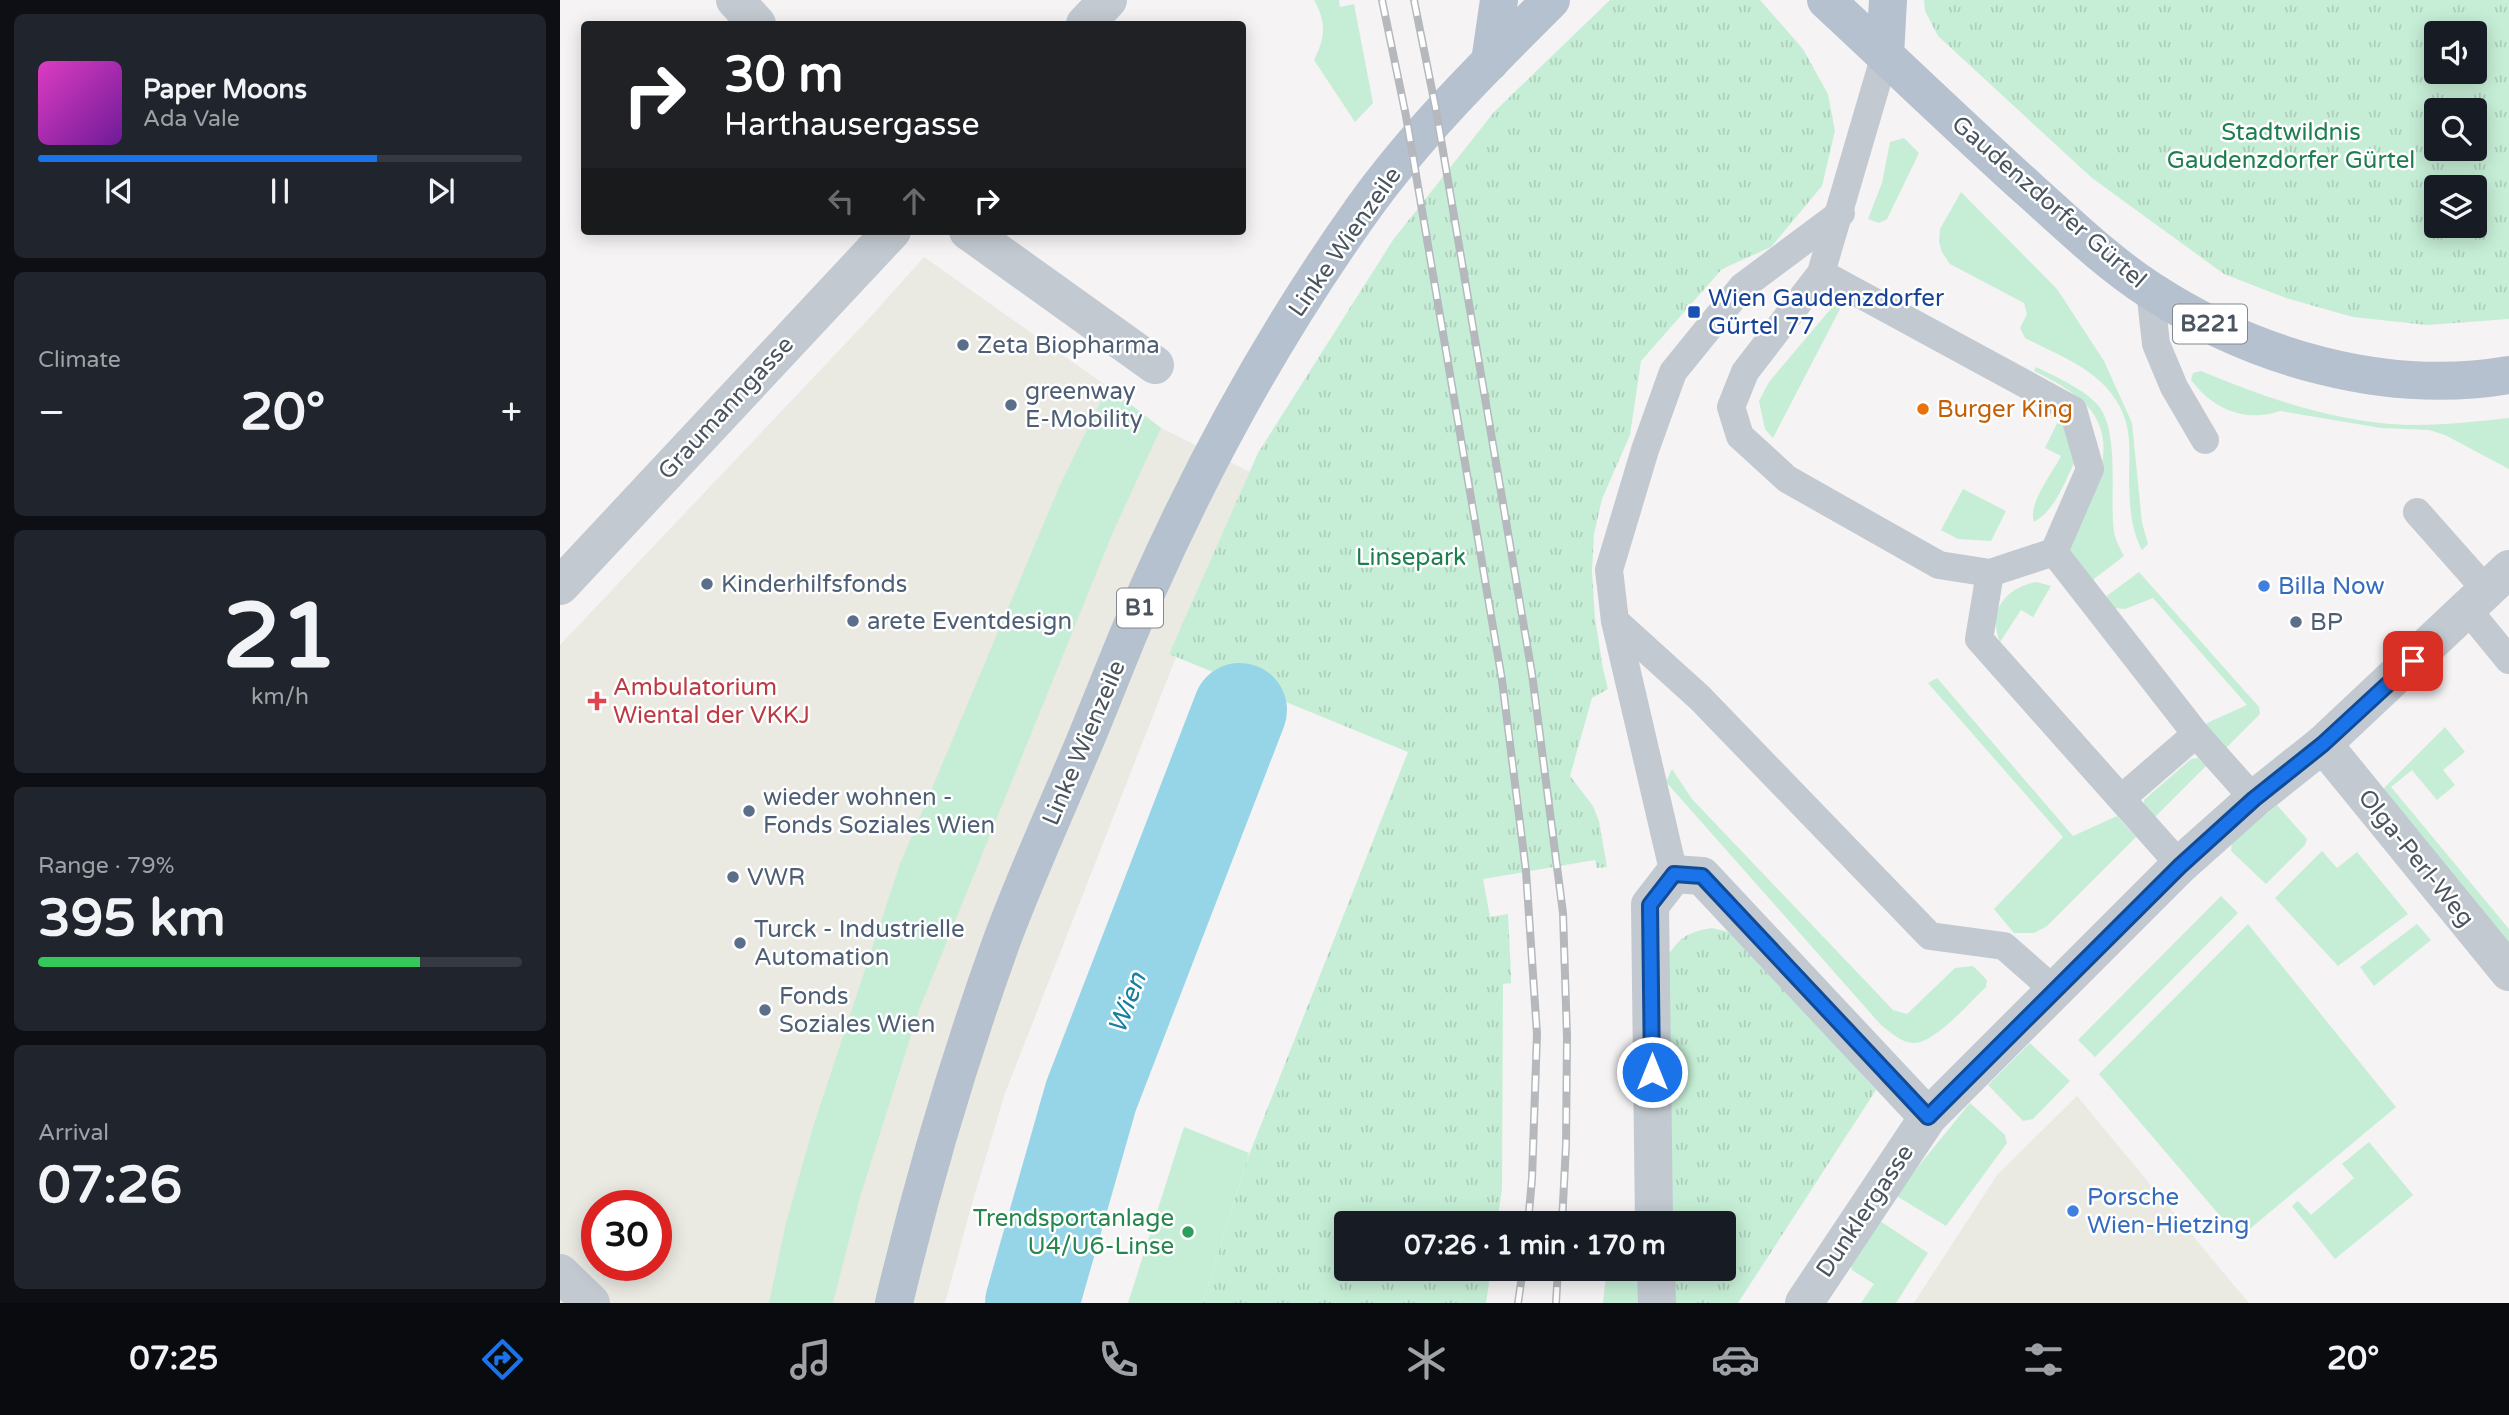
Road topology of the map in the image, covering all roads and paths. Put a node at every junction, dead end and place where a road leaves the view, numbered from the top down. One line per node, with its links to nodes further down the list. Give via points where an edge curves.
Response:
1 (735, 0): 7 (street)
2 (1108, 0): 8 (street)
3 (1499, 0): 10 (main road)
4 (1551, 0): 10 (main road, Linke Wienzeile / B1)
5 (1826, 0): 9 (main road, Gaudenzdorfer Gürtel / B221)
6 (1888, 0): 9 (main road)
7 (754, 21)
8 (1088, 21)
9 (1885, 55): 11 (lane); 15 (main road, Gaudenzdorfer Gürtel / B221, via 2098,251)
10 (1490, 62): 39 (main road, Linke Wienzeile / B1, via 1364,207 1306,294 1205,471 1148,590 1003,939 954,1083)
11 (1840, 213): 14 (lane); 24 (lane, via 1742,287 1672,372 1609,570)
12 (888, 235): 22 (street, Graumanngasse)
13 (974, 235): 16 (street)
14 (1821, 273): 20 (lane, via 2073,410 2090,468); 21 (lane, via 1745,372 1731,407 1740,436 1787,480 1939,565)
15 (2150, 290): 17 (main road, Gaudenzdorfer Gürtel / B221, via 2257,345 2315,364 2378,377 2440,380); 18 (lane, via 2156,344 2174,387)
16 (1155, 365)
17 (2509, 375)
18 (2205, 440)
19 (2417, 512): 23 (lane)
20 (2054, 552): 21 (lane); 26 (lane)
21 (1990, 573): 28 (lane, via 1979,639)
22 (560, 586)
23 (2488, 590): 25 (lane); 27 (street)
24 (1615, 621): 31 (lane); 33 (lane, via 1700,698 1930,936 2004,946)
25 (2509, 660)
26 (2196, 734): 28 (lane); 29 (lane)
27 (2323, 744): 29 (street, Dunklergasse); 32 (street, Olga-Perl-Weg)
28 (2122, 798): 30 (lane)
29 (2254, 799): 30 (street, Dunklergasse)
30 (2180, 866): 33 (street, Dunklergasse)
31 (1674, 874): 34 (street, via 1702,876); 35 (street, via 1650,905)
32 (2509, 972)
33 (2054, 990): 34 (street, Dunklergasse)
34 (1928, 1117): 41 (street, Dunklergasse)
35 (1654, 1211)
36 (560, 1273): 38 (street)
37 (1656, 1281): 40 (street)
38 (591, 1303)
39 (894, 1303)
40 (1657, 1303)
41 (1804, 1303)

